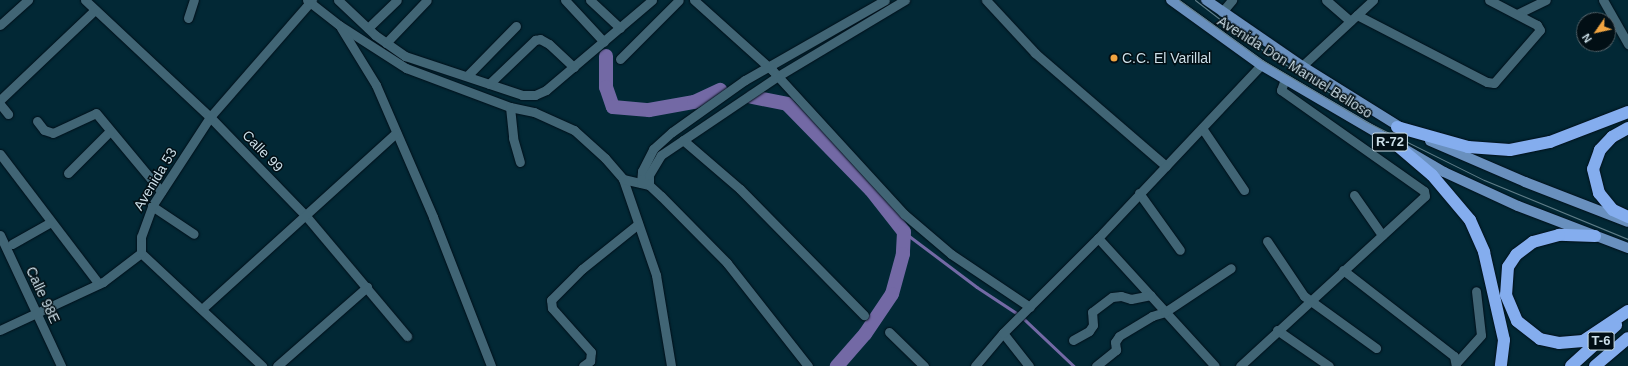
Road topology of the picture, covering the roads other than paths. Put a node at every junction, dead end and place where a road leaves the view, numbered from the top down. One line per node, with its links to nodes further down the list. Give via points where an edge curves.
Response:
1 (28, 0): 29 (street)
2 (85, 0): 24 (street, Calle 99)
3 (194, 0): 27 (street)
4 (338, 0): 32 (street)
5 (397, 0): 32 (street)
6 (428, 0): 35 (street)
7 (565, 0): 34 (street)
8 (590, 0): 33 (street)
9 (652, 0): 33 (street)
10 (679, 0): 37 (street)
11 (694, 0): 41 (street)
12 (885, 0): 41 (street)
13 (905, 0): 43 (street)
14 (986, 0): 62 (street, via 1035,53)
15 (1171, 0): 38 (main road, Avenida Don Manuel Belloso / R-72)
16 (1206, 0): 25 (main road, Avenida Don Manuel Belloso / R-72)
17 (1232, 0): 25 (street)
18 (1326, 0): 28 (street)
19 (1373, 0): 28 (street)
20 (1489, 0): 26 (street)
21 (1546, 0): 26 (street)
22 (1603, 0): 36 (street)
23 (309, 1): 30 (street); 51 (street, Avenida 53)
24 (95, 10): 46 (street); 51 (street, Calle 99)
25 (1222, 12): 39 (main road, Avenida Don Manuel Belloso / R-72)
26 (1517, 14): 28 (street, via 1538,25 1540,30 1494,83 1487,82)
27 (188, 18)
28 (1354, 18): 39 (street)
29 (0, 25)
30 (339, 25): 48 (street, via 406,68); 57 (street, via 376,85)
31 (516, 26): 42 (street)
32 (368, 28): 35 (street)
33 (620, 28): 34 (street)
34 (604, 42): 40 (street)
35 (386, 43): 42 (street, via 405,56)
36 (1628, 44)
37 (620, 59)
38 (1261, 65): 44 (main road, Avenida Don Manuel Belloso / R-72); 54 (street)
39 (1302, 66): 53 (main road, Avenida Don Manuel Belloso / R-72)
40 (574, 67): 45 (street, via 546,90 535,95 522,95); 45 (street, via 540,39 530,42)
41 (768, 67): 43 (street); 65 (street, via 702,110 653,149 642,171)
42 (467, 76): 45 (street)
43 (778, 76): 58 (street); 92 (street, via 904,214 951,254)
44 (1285, 80): 59 (main road, Avenida Don Manuel Belloso / R-72); 77 (street, via 1281,90 1424,191 1425,196)
45 (489, 84)
46 (0, 100)
47 (0, 104): 50 (street)
48 (510, 106): 61 (street, via 513,138); 64 (street, via 534,112 574,130)
49 (1628, 112): 53 (highway, via 1550,142 1510,150 1468,147)
50 (8, 114)
51 (210, 117): 67 (street, Avenida 53); 71 (street, Calle 99)
52 (37, 121): 56 (street, via 44,130 53,133 94,112)
53 (1397, 127): 74 (main road, Avenida Don Manuel Belloso / R-72, via 1525,182)
54 (1202, 128): 62 (street); 66 (street)
55 (1628, 128): 72 (highway, via 1612,138 1600,150 1593,169 1599,193 1613,210)
56 (110, 131): 63 (street); 67 (street)
57 (396, 133): 71 (street); 110 (street, via 433,217)
58 (683, 140): 65 (street, via 661,155); 97 (street, via 740,189)
59 (1399, 147): 78 (main road, Avenida Don Manuel Belloso / R-72, via 1444,172 1518,206); 121 (highway, via 1432,175 1470,220 1484,252 1504,340)
60 (0, 154): 73 (street)
61 (520, 162)
62 (1166, 166): 68 (street)
63 (68, 173)
64 (624, 178): 65 (street); 75 (street)
65 (645, 184): 113 (street, via 727,263)
66 (1244, 190)
67 (161, 191): 70 (street, Avenida 53)
68 (1139, 193): 79 (street); 83 (street)
69 (1354, 195): 77 (street)
70 (152, 206): 76 (street); 84 (street, Avenida 53, via 141,237)
71 (306, 216): 88 (street, Calle 99); 93 (street)
72 (1628, 217)
73 (51, 222): 80 (street); 87 (street)
74 (1628, 222)
75 (638, 224): 111 (street, via 582,269 551,300 552,308 591,352 590,361); 112 (street, via 656,275)
76 (194, 234)
77 (1382, 235): 86 (street)
78 (1595, 236): 82 (main road, Avenida Don Manuel Belloso / R-72); 95 (highway, via 1559,235 1533,242 1516,255 1508,268 1506,295 1517,321 1540,339 1559,343 1583,341)
79 (1098, 238): 90 (street); 92 (street)
80 (4, 240): 96 (street, Calle 98E)
81 (1267, 241): 91 (street)
82 (1628, 248)
83 (1180, 250)
84 (142, 253): 87 (street); 93 (street)
85 (1231, 268): 94 (street)
86 (1343, 270): 91 (street); 106 (street, via 1454,356)
87 (99, 284): 96 (street)
88 (366, 287): 102 (street, Calle 99); 109 (street)
89 (1476, 291): 106 (street, via 1481,335)
90 (1151, 295): 94 (street); 104 (street, via 1131,299 1112,297 1092,312 1093,325 1089,331)
91 (1309, 301): 99 (street); 105 (street)
92 (1030, 307): 101 (street)
93 (203, 308): 108 (street)
94 (1165, 312): 117 (street, via 1152,316 1119,336 1115,342 1116,350); 118 (street)
95 (1628, 312): 122 (highway, T-6)
96 (35, 313): 98 (street); 107 (street, Calle 98E)
97 (864, 315)
98 (0, 330)
99 (1277, 330): 119 (street); 120 (street)
100 (889, 332): 114 (street)
101 (1004, 333): 115 (street); 116 (street)
102 (407, 336)
103 (1628, 338): 123 (highway, T-6)
104 (1074, 340)
105 (1376, 348)
106 (1456, 364)
107 (61, 366)
108 (262, 366)
109 (277, 366)
110 (490, 366)
111 (583, 366)
112 (671, 366)
113 (808, 366)
114 (924, 366)
115 (975, 366)
116 (1029, 366)
117 (1096, 366)
118 (1214, 366)
119 (1240, 366)
120 (1329, 366)
121 (1501, 366)
122 (1571, 366)
123 (1595, 366)

